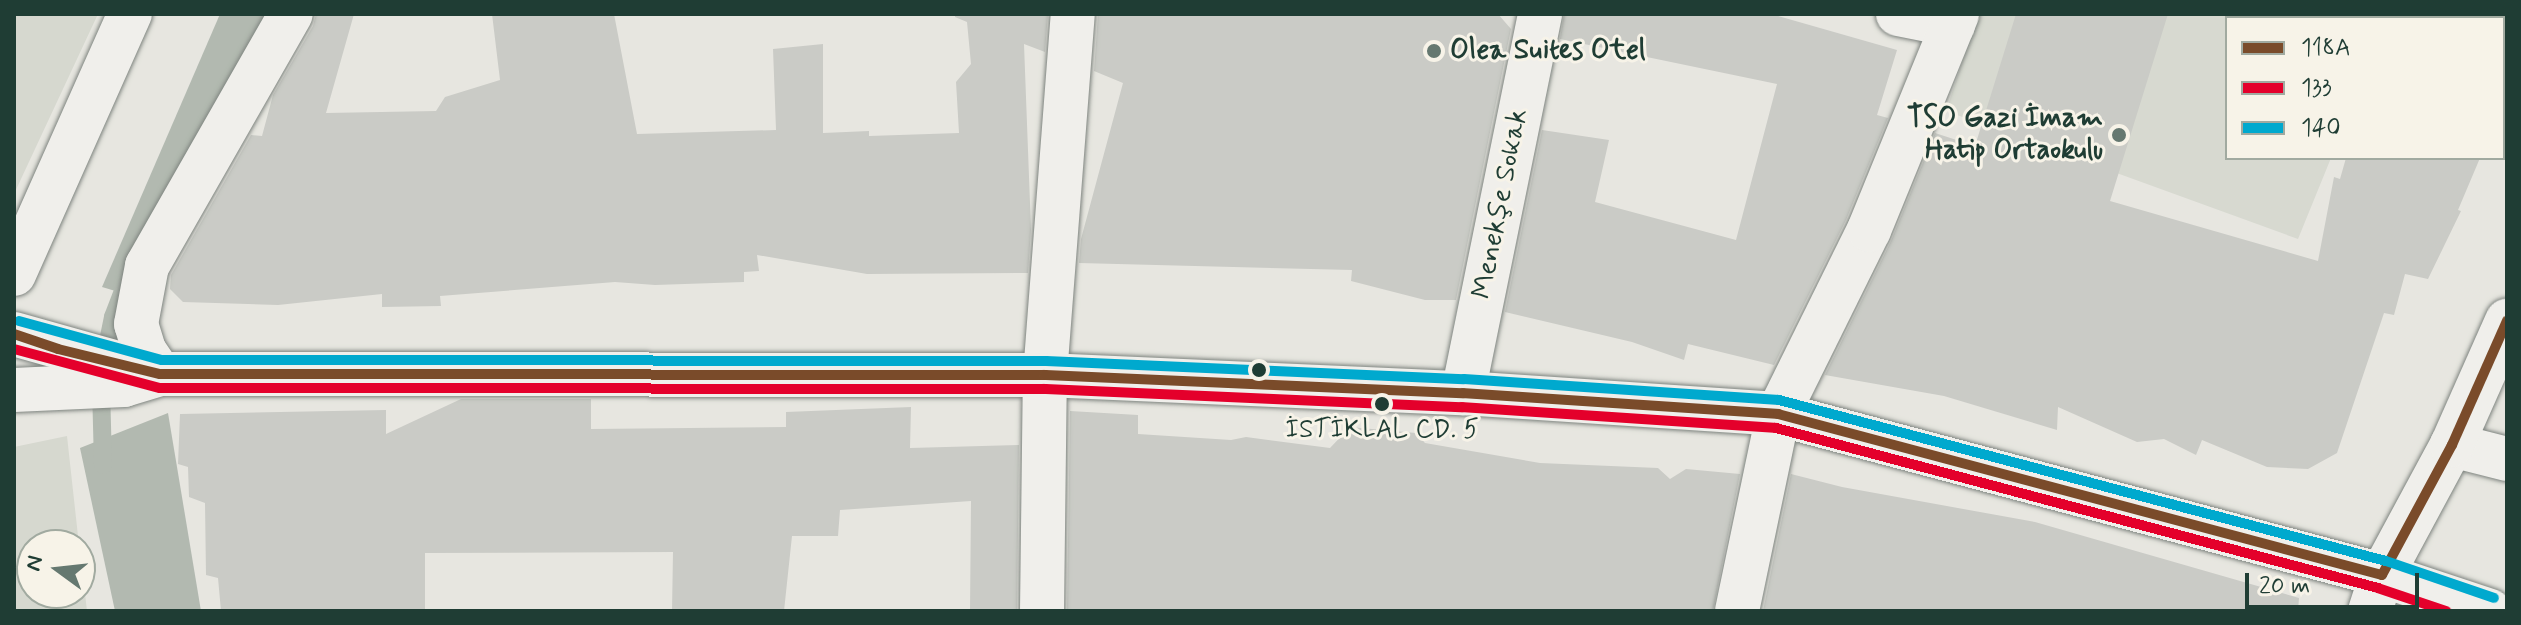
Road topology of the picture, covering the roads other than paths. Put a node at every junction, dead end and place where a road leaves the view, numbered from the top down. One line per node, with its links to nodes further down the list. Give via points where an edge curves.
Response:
1 (130, 14): 7 (main road)
2 (291, 14): 10 (main road, via 147,266 136,324 144,350)
3 (1073, 14): 11 (main road)
4 (1540, 14): 13 (main road, Menekşe Sokak)
5 (1898, 14): 6 (main road)
6 (1955, 19): 14 (main road, via 1869,230)
7 (14, 274)
8 (2507, 321): 15 (main road)
9 (14, 334): 12 (main road)
10 (136, 375): 11 (main road); 12 (main road)
11 (1045, 375): 13 (main road); 18 (main road)
12 (40, 376)
13 (1463, 393): 14 (main road)
14 (1778, 414): 17 (main road); 19 (main road)
15 (2452, 445): 16 (main road); 17 (main road)
16 (2507, 459)
17 (2376, 593): 20 (main road)
18 (1042, 611)
19 (1737, 611)
20 (2490, 611)

